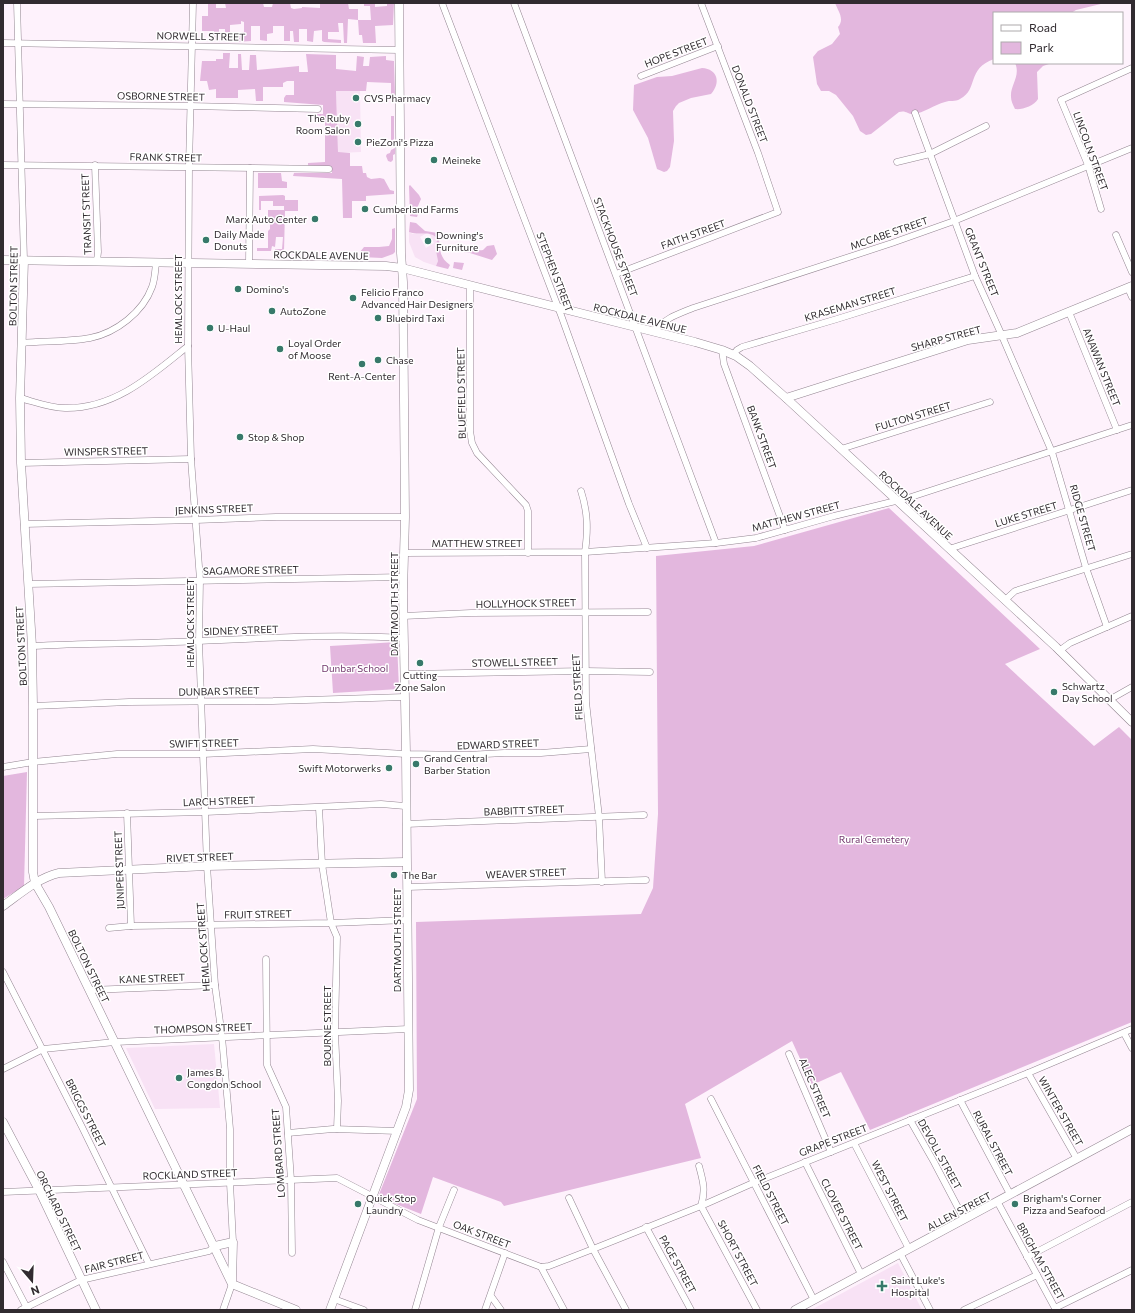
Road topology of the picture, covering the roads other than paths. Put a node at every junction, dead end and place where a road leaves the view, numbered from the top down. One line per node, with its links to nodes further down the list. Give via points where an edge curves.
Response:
1 (17, 3): 8 (street, BOLTON STREET)
2 (193, 3): 10 (street, HEMLOCK STREET)
3 (399, 3): 11 (main road, DARTMOUTH STREET)
4 (442, 3): 47 (street, STEPHEN STREET)
5 (514, 3): 42 (street, STACKHOUSE STREET)
6 (701, 3): 9 (street, DONALD STREET)
7 (3, 43): 8 (street, NORWELL STREET)
8 (18, 44): 10 (street, NORWELL STREET); 15 (street, BOLTON STREET)
9 (718, 46): 13 (street, HOPE STREET); 31 (street, DONALD STREET)
10 (192, 47): 11 (street, NORWELL STREET); 16 (street, HEMLOCK STREET)
11 (399, 50): 40 (main road, DARTMOUTH STREET)
12 (1132, 68): 27 (street, LINCOLN STREET, via 1061,100)
13 (641, 76)
14 (3, 104): 15 (street, OSBORNE STREET)
15 (20, 104): 16 (street, OSBORNE STREET); 24 (street, BOLTON STREET)
16 (190, 106): 17 (street, OSBORNE STREET); 26 (street, HEMLOCK STREET)
17 (318, 109)
18 (916, 113): 21 (street, GRANT STREET)
19 (986, 126): 21 (street)
20 (1132, 148): 27 (street, MCCABE STREET)
21 (930, 154): 22 (street); 32 (street, GRANT STREET)
22 (897, 162)
23 (3, 164): 24 (street, FRANK STREET)
24 (22, 165): 25 (street, FRANK STREET); 35 (street, BOLTON STREET)
25 (95, 165): 26 (street, FRANK STREET); 36 (street, TRANSIT STREET)
26 (189, 166): 28 (street, FRANK STREET); 38 (street, HEMLOCK STREET)
27 (1088, 166): 30 (street, LINCOLN STREET); 32 (street, MCCABE STREET)
28 (250, 168): 29 (street, FRANK STREET); 39 (street)
29 (329, 169)
30 (1101, 209)
31 (778, 212): 42 (street, FAITH STREET)
32 (954, 221): 43 (street, GRANT STREET); 50 (street, MCCABE STREET, via 693,308 662,322)
33 (1116, 235): 41 (street)
34 (3, 260): 35 (main road, ROCKDALE AVENUE)
35 (24, 260): 36 (main road, ROCKDALE AVENUE); 52 (main road, BOLTON STREET)
36 (97, 261): 37 (main road, ROCKDALE AVENUE)
37 (156, 263): 38 (main road, ROCKDALE AVENUE); 52 (street, via 152,286 145,301 116,328 92,337)
38 (188, 264): 39 (main road, ROCKDALE AVENUE); 53 (street, HEMLOCK STREET)
39 (249, 264): 40 (main road, ROCKDALE AVENUE)
40 (402, 268): 44 (main road, ROCKDALE AVENUE); 70 (main road, DARTMOUTH STREET)
41 (1132, 272)
42 (616, 274): 49 (street, STACKHOUSE STREET)
43 (975, 276): 51 (street, GRANT STREET); 55 (street, KRASEMAN STREET, via 742,347)
44 (470, 285): 47 (main road, ROCKDALE AVENUE); 79 (street, BLUEFIELD STREET, via 472,443 477,453 526,505)
45 (1130, 287): 46 (street); 48 (main road, SHARP STREET)
46 (1132, 298)
47 (557, 307): 49 (main road, ROCKDALE AVENUE); 75 (street, STEPHEN STREET)
48 (1069, 312): 51 (main road, SHARP STREET, via 1017,333); 61 (street, ANAWAN STREET)
49 (636, 327): 50 (main road, ROCKDALE AVENUE); 74 (street, STACKHOUSE STREET)
50 (653, 332): 54 (main road, ROCKDALE AVENUE)
51 (1002, 336): 57 (main road, SHARP STREET, via 968,340); 59 (street, GRANT STREET)
52 (22, 343): 56 (main road, BOLTON STREET)
53 (188, 346): 56 (street, via 135,387 101,402 64,408); 64 (street, HEMLOCK STREET)
54 (722, 350): 55 (main road, ROCKDALE AVENUE); 73 (street, BANK STREET, via 724,364)
55 (733, 355): 57 (main road, ROCKDALE AVENUE, via 750,366)
56 (20, 398): 65 (main road, BOLTON STREET)
57 (786, 398): 62 (main road, ROCKDALE AVENUE)
58 (990, 402): 62 (street, FULTON STREET)
59 (1036, 416): 63 (street, RIDGE STREET)
60 (1132, 425): 61 (street, MATTHEW STREET)
61 (1117, 430): 63 (street, MATTHEW STREET)
62 (841, 449): 68 (main road, ROCKDALE AVENUE)
63 (1052, 452): 68 (street, MATTHEW STREET); 69 (street, RIDGE STREET)
64 (191, 459): 65 (street, WINSPER STREET); 71 (street, HEMLOCK STREET)
65 (21, 463): 72 (main road, BOLTON STREET)
66 (1132, 490): 69 (street, LUKE STREET)
67 (581, 491): 77 (street, FIELD STREET, via 586,507)
68 (896, 500): 73 (street, MATTHEW STREET); 76 (main road, ROCKDALE AVENUE)
69 (1070, 510): 76 (street, LUKE STREET); 81 (street, RIDGE STREET)
70 (404, 517): 71 (street, JENKINS STREET); 78 (main road, DARTMOUTH STREET)
71 (196, 520): 72 (street, JENKINS STREET); 83 (street, HEMLOCK STREET)
72 (24, 524): 84 (main road, BOLTON STREET)
73 (785, 530): 74 (street, MATTHEW STREET, via 756,538)
74 (716, 543): 75 (street, MATTHEW STREET)
75 (647, 548): 77 (street, MATTHEW STREET)
76 (949, 549): 85 (main road, ROCKDALE AVENUE)
77 (585, 552): 79 (street, MATTHEW STREET); 86 (street, FIELD STREET)
78 (404, 553): 79 (street, MATTHEW STREET); 82 (main road, DARTMOUTH STREET)
79 (528, 553)
80 (1132, 554): 81 (street)
81 (1086, 568): 85 (street, via 1015,591); 90 (street, RIDGE STREET)
82 (403, 577): 83 (street, SAGAMORE STREET); 88 (main road, DARTMOUTH STREET)
83 (200, 580): 84 (street, SAGAMORE STREET); 92 (street, HEMLOCK STREET)
84 (28, 584): 93 (main road, BOLTON STREET)
85 (1005, 600): 94 (main road, ROCKDALE AVENUE)
86 (585, 612): 87 (street, HOLLYHOCK STREET); 88 (street, HOLLYHOCK STREET); 95 (street, FIELD STREET)
87 (648, 612)
88 (403, 616): 91 (main road, DARTMOUTH STREET)
89 (1132, 616): 90 (street)
90 (1107, 627): 94 (street)
91 (404, 638): 92 (street, SIDNEY STREET, via 308,637); 97 (main road, DARTMOUTH STREET)
92 (199, 641): 93 (street, SIDNEY STREET); 101 (street, HEMLOCK STREET)
93 (32, 646): 102 (main road, BOLTON STREET)
94 (1059, 651): 100 (main road, ROCKDALE AVENUE)
95 (585, 671): 96 (street, STOWELL STREET); 97 (street, STOWELL STREET); 104 (street, FIELD STREET)
96 (650, 672)
97 (404, 674): 99 (main road, DARTMOUTH STREET)
98 (1132, 687): 100 (street)
99 (405, 697): 101 (street, DUNBAR STREET); 106 (main road, DARTMOUTH STREET)
100 (1109, 700): 103 (main road, ROCKDALE AVENUE)
101 (202, 701): 102 (street, DUNBAR STREET); 105 (street, HEMLOCK STREET)
102 (33, 706): 107 (main road, BOLTON STREET)
103 (1132, 722)
104 (591, 749): 106 (street, EDWARD STREET, via 541,753); 115 (street, FIELD STREET)
105 (203, 754): 106 (street, SWIFT STREET, via 313,749); 107 (street, SWIFT STREET, via 117,754); 111 (street, HEMLOCK STREET)
106 (406, 754): 109 (main road, DARTMOUTH STREET)
107 (33, 762): 108 (street, SWIFT STREET); 114 (main road, BOLTON STREET)
108 (3, 767)
109 (405, 806): 110 (street, LARCH STREET, via 382,804); 116 (main road, DARTMOUTH STREET)
110 (319, 808): 111 (street, LARCH STREET); 118 (street, BOURNE STREET)
111 (205, 812): 112 (street, LARCH STREET); 119 (street, HEMLOCK STREET)
112 (127, 814): 114 (street, LARCH STREET); 120 (street, JUNIPER STREET)
113 (644, 815): 115 (street, BABBITT STREET)
114 (34, 816): 123 (main road, BOLTON STREET, via 32,858)
115 (599, 817): 116 (street, BABBITT STREET); 122 (street, FIELD STREET)
116 (406, 824): 117 (main road, DARTMOUTH STREET)
117 (406, 862): 118 (main road, RIVET STREET); 124 (main road, DARTMOUTH STREET)
118 (322, 864): 119 (main road, RIVET STREET); 127 (street, BOURNE STREET)
119 (207, 866): 120 (main road, RIVET STREET); 128 (street, HEMLOCK STREET)
120 (129, 870): 123 (main road, RIVET STREET, via 59,873); 129 (street, JUNIPER STREET)
121 (646, 880): 122 (street, WEAVER STREET)
122 (602, 882): 124 (street, WEAVER STREET)
123 (35, 883): 125 (main road, RIVET STREET); 134 (main road, BOLTON STREET)
124 (407, 887): 126 (main road, DARTMOUTH STREET)
125 (3, 906)
126 (407, 920): 127 (street, FRUIT STREET); 135 (main road, DARTMOUTH STREET)
127 (330, 923): 128 (street, FRUIT STREET); 137 (street, BOURNE STREET, via 336,938)
128 (211, 925): 129 (street, FRUIT STREET); 133 (street, HEMLOCK STREET)
129 (131, 926): 130 (street, FRUIT STREET)
130 (109, 928)
131 (266, 959): 139 (street, LOMBARD STREET)
132 (3, 972): 143 (street, BRIGGS STREET)
133 (215, 985): 134 (street, KANE STREET); 140 (street, HEMLOCK STREET)
134 (90, 990): 141 (main road, BOLTON STREET)
135 (408, 1029): 137 (street, THOMPSON STREET); 153 (main road, DARTMOUTH STREET, via 409,1090)
136 (1132, 1029): 138 (street, GRAPE STREET)
137 (335, 1032): 139 (street, THOMPSON STREET); 151 (street, BOURNE STREET)
138 (1124, 1033): 142 (street); 146 (street, GRAPE STREET)
139 (267, 1035): 140 (street, THOMPSON STREET); 154 (street, LOMBARD STREET, via 267,1065 286,1107)
140 (222, 1037): 141 (street, THOMPSON STREET); 162 (street, HEMLOCK STREET, via 230,1129)
141 (115, 1042): 143 (street, THOMPSON STREET); 163 (main road, BOLTON STREET)
142 (1132, 1048)
143 (43, 1049): 145 (street, THOMPSON STREET); 164 (street, BRIGGS STREET)
144 (790, 1054): 156 (street, ALEC STREET)
145 (3, 1069)
146 (1028, 1073): 148 (street, GRAPE STREET); 157 (street, WINTER STREET)
147 (711, 1099): 161 (street, FIELD STREET)
148 (960, 1100): 149 (street, GRAPE STREET); 168 (street, RURAL STREET)
149 (910, 1120): 155 (street, GRAPE STREET); 174 (street, DEVOLL STREET)
150 (3, 1122): 167 (main road, ORCHARD STREET)
151 (337, 1129): 153 (street); 154 (street)
152 (1132, 1129): 157 (main road, ALLEN STREET)
153 (398, 1131): 169 (main road, DARTMOUTH STREET)
154 (288, 1133): 160 (street, LOMBARD STREET)
155 (854, 1143): 156 (street, GRAPE STREET); 179 (street, WEST STREET)
156 (831, 1152): 158 (street, GRAPE STREET)
157 (1077, 1159): 168 (main road, ALLEN STREET)
158 (804, 1162): 161 (street, GRAPE STREET); 189 (street, CLOVER STREET)
159 (699, 1166): 173 (street, via 704,1184)
160 (291, 1180): 162 (street, ROCKLAND STREET); 169 (street, ROCKLAND STREET, via 337,1178); 181 (street, LOMBARD STREET)
161 (753, 1182): 173 (street, GRAPE STREET); 195 (street, FIELD STREET)
162 (230, 1183): 163 (street, ROCKLAND STREET); 177 (street, HEMLOCK STREET)
163 (184, 1184): 164 (street, ROCKLAND STREET); 178 (main road, BOLTON STREET)
164 (113, 1188): 167 (street, ROCKLAND STREET); 186 (street, BRIGGS STREET)
165 (454, 1190): 175 (street)
166 (3, 1192): 167 (street, ROCKLAND STREET)
167 (40, 1192): 191 (main road, ORCHARD STREET)
168 (1010, 1194): 171 (main road, ALLEN STREET)
169 (373, 1196): 175 (street, OAK STREET, via 418,1220); 194 (main road, DARTMOUTH STREET)
170 (569, 1198): 180 (street)
171 (997, 1201): 174 (main road, ALLEN STREET); 184 (street, BRIGHAM STREET)
172 (1132, 1202): 184 (street)
173 (701, 1206): 176 (street, GRAPE STREET); 209 (street, SHORT STREET)
174 (964, 1219): 179 (main road, ALLEN STREET)
175 (439, 1227): 182 (street, OAK STREET); 203 (street)
176 (646, 1227): 180 (street, GRAPE STREET); 208 (street, PAGE STREET)
177 (233, 1242): 178 (main road, FAIR STREET); 192 (main road)
178 (215, 1246): 186 (street, FAIR STREET, via 209,1251); 192 (main road)
179 (909, 1249): 183 (main road, ALLEN STREET)
180 (593, 1250): 187 (street, GRAPE STREET); 207 (street)
181 (292, 1253)
182 (505, 1253): 187 (street, OAK STREET); 193 (street)
183 (900, 1253): 189 (main road, ALLEN STREET); 211 (street)
184 (1027, 1257): 190 (street, BRIGHAM STREET)
185 (3, 1262): 196 (street)
186 (149, 1264): 191 (street, FAIR STREET)
187 (541, 1267): 206 (street)
188 (1132, 1270): 197 (street)
189 (861, 1274): 195 (main road, ALLEN STREET)
190 (1037, 1275): 197 (street, BRIGHAM STREET); 212 (street)
191 (81, 1280): 196 (street, FAIR STREET); 198 (main road, ORCHARD STREET)
192 (232, 1284): 199 (street); 200 (main road)
193 (491, 1296): 204 (street); 205 (street)
194 (334, 1299): 201 (main road, DARTMOUTH STREET); 202 (street)
195 (814, 1300): 210 (main road, ALLEN STREET)
196 (25, 1309)
197 (1056, 1309)
198 (96, 1310)
199 (223, 1310)
200 (296, 1310)
201 (330, 1310)
202 (364, 1310)
203 (415, 1310)
204 (485, 1310)
205 (501, 1310)
206 (564, 1310)
207 (626, 1310)
208 (691, 1310)
209 (757, 1310)
210 (795, 1310)
211 (930, 1310)
212 (964, 1310)

